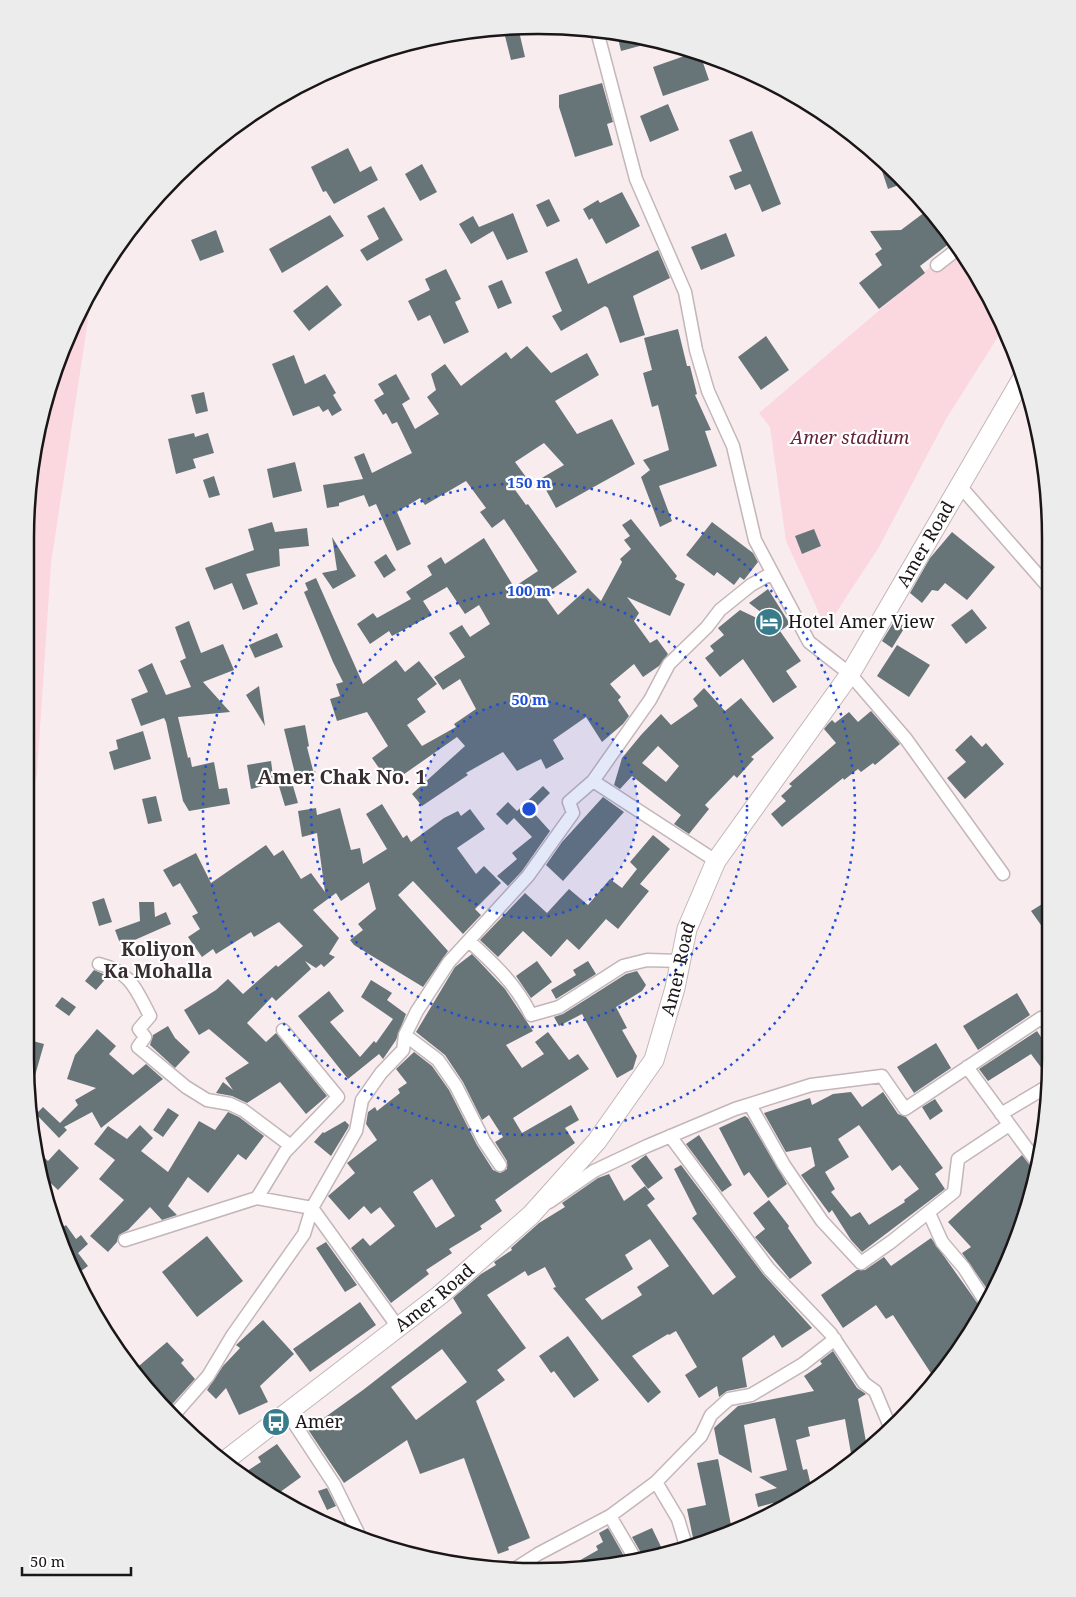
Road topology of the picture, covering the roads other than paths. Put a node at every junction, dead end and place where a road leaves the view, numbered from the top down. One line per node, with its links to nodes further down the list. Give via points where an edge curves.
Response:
1 (598, 37): 6 (street, via 636,179 685,292 708,391 733,446 755,540)
2 (953, 252): 3 (street)
3 (937, 265)
4 (1018, 386): 5 (main road, Amer Road)
5 (960, 486): 7 (street); 8 (main road, Amer Road)
6 (772, 573): 8 (street, via 810,642); 9 (street, via 720,610 670,664 650,700)
7 (1042, 580)
8 (850, 674): 10 (main road, Amer Road); 11 (street, via 906,739)
9 (593, 781): 10 (street); 12 (street, via 569,802 574,813 528,876)
10 (716, 861): 13 (main road, Amer Road, via 687,929)
11 (1003, 874)
12 (469, 941): 13 (street, via 506,974 522,995 531,1015 559,1007 623,966 647,960); 17 (street, via 449,962 417,1011)
13 (680, 960): 30 (main road, Amer Road, via 654,1060 597,1141)
14 (100, 964): 24 (street, via 117,968 127,977 150,1016 139,1029 145,1037 138,1047 186,1087 208,1100 243,1110)
15 (1042, 1019): 18 (street)
16 (283, 1030): 24 (street, via 338,1097)
17 (406, 1035): 26 (street, via 438,1060); 28 (street, via 403,1050 381,1072 362,1100 356,1131)
18 (967, 1068): 20 (street, via 905,1108 882,1076 810,1084); 21 (street)
19 (1041, 1090): 21 (street)
20 (750, 1105): 23 (street); 29 (street, via 784,1165 822,1221 861,1263)
21 (1001, 1114): 22 (street)
22 (1009, 1125): 25 (street); 29 (street, via 958,1159 954,1192)
23 (670, 1136): 30 (street, via 594,1171); 34 (street, via 769,1269)
24 (290, 1146): 27 (street)
25 (1033, 1157)
26 (500, 1165)
27 (257, 1198): 28 (street); 31 (street)
28 (312, 1208): 33 (street); 35 (street, via 304,1234 288,1260 232,1336 208,1376)
29 (929, 1213): 32 (street, via 942,1242)
30 (531, 1215): 33 (main road, Amer Road, via 440,1295)
31 (125, 1240)
32 (982, 1297)
33 (398, 1327): 36 (main road, Amer Road)
34 (835, 1339): 37 (street, via 864,1383 874,1391); 39 (street, via 803,1364 751,1395 729,1399 712,1415 701,1436)
35 (177, 1411)
36 (288, 1414): 38 (main road, Amer Road); 41 (street, via 334,1484)
37 (888, 1422)
38 (229, 1458)
39 (656, 1482): 40 (street); 42 (street, via 678,1519)
40 (610, 1516): 43 (street); 44 (street)
41 (356, 1529)
42 (685, 1541)
43 (632, 1555)
44 (525, 1563)

